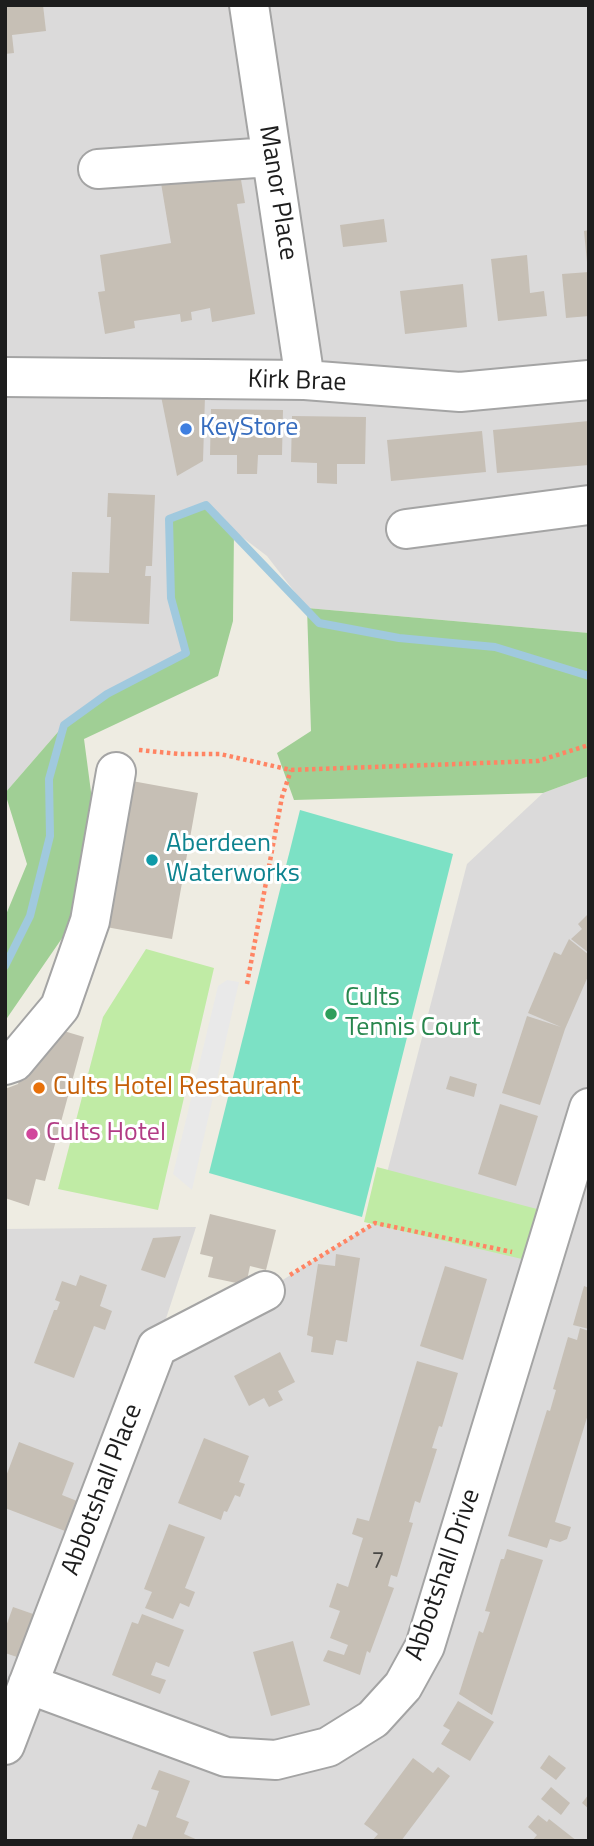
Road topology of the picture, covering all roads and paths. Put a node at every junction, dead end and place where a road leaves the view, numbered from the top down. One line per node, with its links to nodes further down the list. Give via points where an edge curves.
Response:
1 (249, 5): 2 (street, Manor Place)
2 (270, 158): 3 (street); 5 (street, Manor Place)
3 (98, 169)
4 (5, 377): 5 (street, Kirk Brae)
5 (305, 380): 6 (street, Kirk Brae, via 460,392)
6 (589, 380)
7 (589, 505): 8 (street)
8 (405, 529)
9 (589, 745): 10 (path, via 538,761)
10 (291, 769): 11 (path, via 220,754 140,749); 12 (path)
11 (116, 772): 13 (street, via 90,921 60,1007 14,1062)
12 (247, 984)
13 (5, 1065)
14 (589, 1108): 15 (street, Abbotshall Drive)
15 (543, 1258): 16 (path, via 374,1223); 17 (street, Abbotshall Drive, via 425,1646 403,1686 373,1720 328,1747 276,1760 226,1757)
16 (264, 1292): 17 (street, Abbotshall Place, via 157,1347)
17 (28, 1684): 18 (street, Abbotshall Place)
18 (5, 1745)

